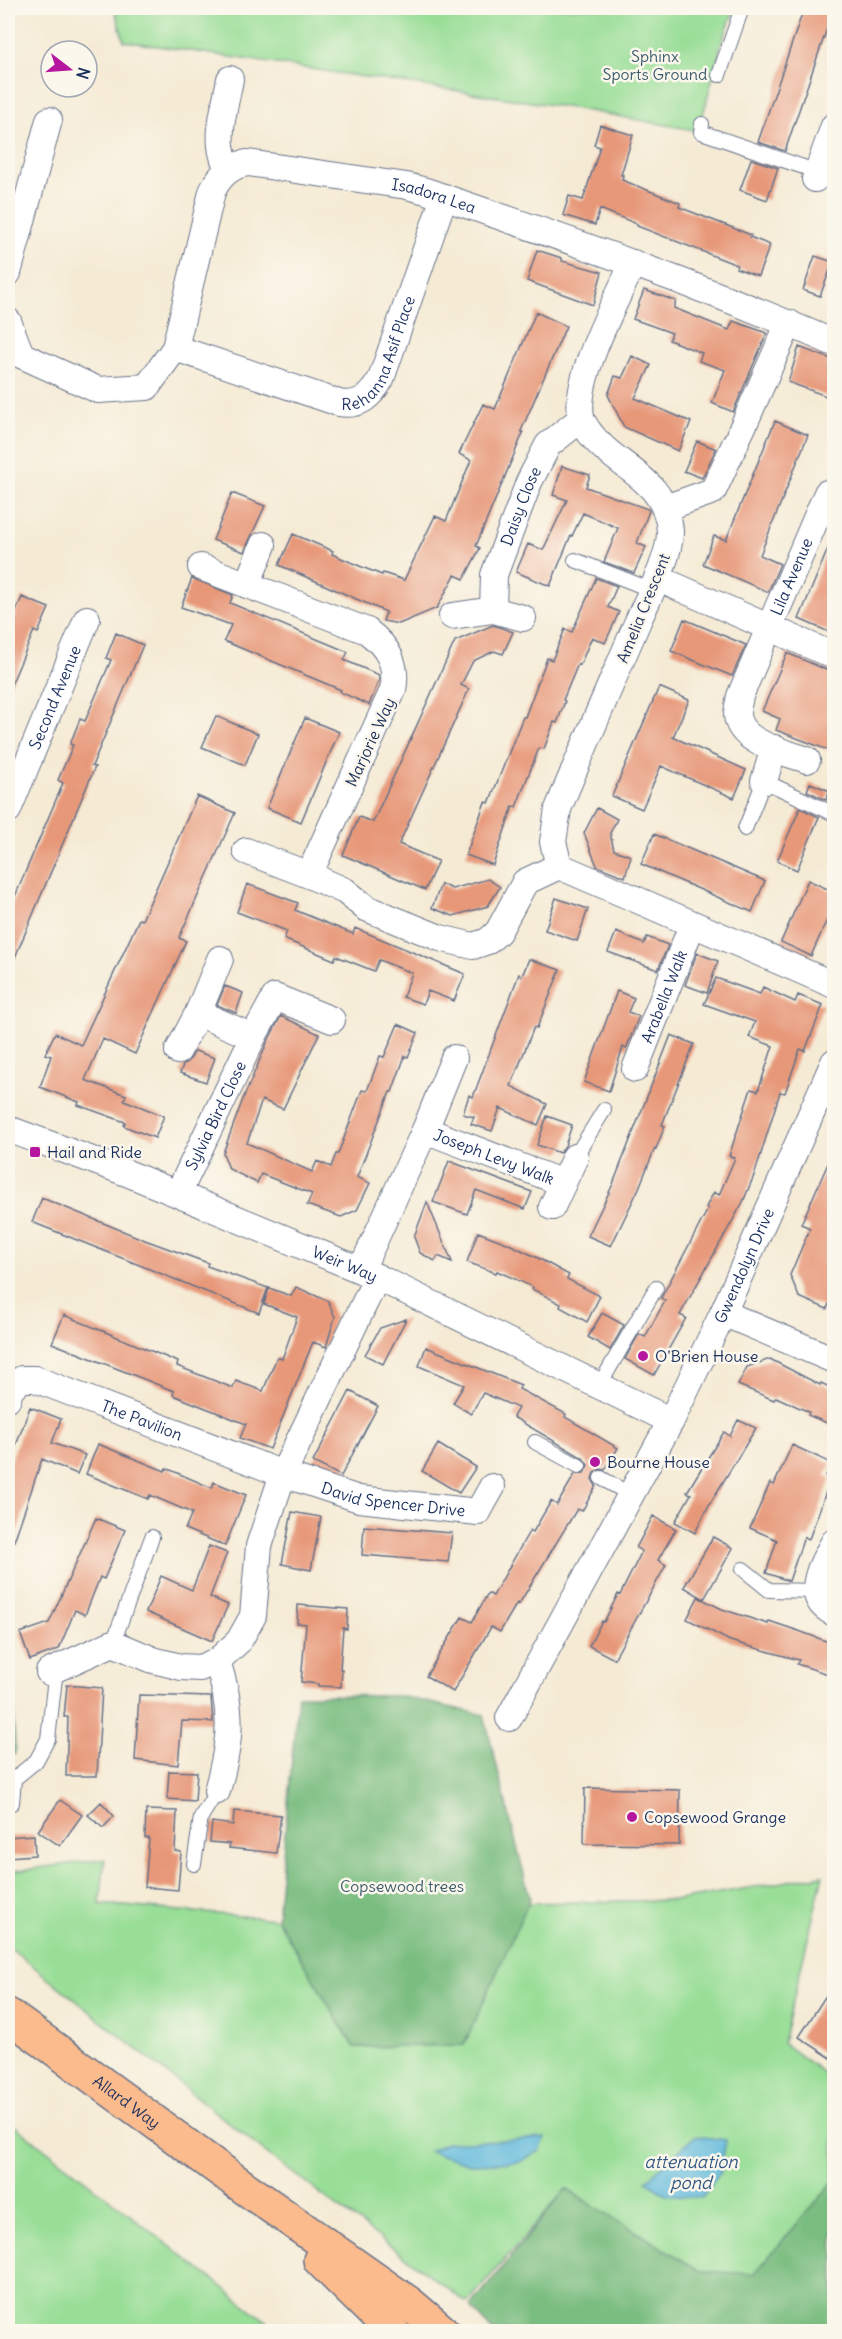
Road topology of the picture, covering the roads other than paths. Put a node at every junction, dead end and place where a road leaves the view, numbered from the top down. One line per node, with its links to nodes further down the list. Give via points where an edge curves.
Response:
1 (742, 8): 2 (lane)
2 (718, 75)
3 (230, 79): 7 (street, via 219,145)
4 (49, 120): 11 (street)
5 (702, 124): 8 (lane, via 701,132)
6 (834, 126): 8 (street)
7 (229, 170): 9 (street, Isadora Lea, via 248,163 407,186); 15 (street, via 212,192)
8 (817, 176)
9 (444, 197): 10 (street, Isadora Lea); 15 (street, Rehanna Asif Place, via 381,379 366,399 349,405 339,403)
10 (633, 263): 13 (street); 16 (street, via 589,362)
11 (8, 273)
12 (8, 321): 15 (street, via 21,355 98,390 147,387)
13 (789, 323): 14 (street); 18 (street, via 713,491)
14 (834, 343)
15 (175, 348)
16 (580, 419): 18 (street, Amelia Crescent, via 594,440 659,495); 24 (street, Daisy Close, via 548,445 529,482 494,575)
17 (827, 493): 28 (street, Lila Avenue)
18 (665, 508): 22 (street, Amelia Crescent, via 670,535)
19 (263, 545): 23 (street)
20 (575, 560): 22 (lane)
21 (201, 567): 23 (street, Marjorie Way)
22 (654, 584): 28 (street, Lila Avenue); 37 (street, Amelia Crescent, via 558,809 553,842)
23 (247, 585): 38 (street, Marjorie Way, via 368,631 392,660 396,677)
24 (494, 610): 25 (street); 26 (street)
25 (452, 616)
26 (523, 618)
27 (87, 619): 33 (street, Second Avenue)
28 (769, 627): 29 (street, Lila Avenue); 30 (street, Lila Avenue, via 740,696 737,716 742,731)
29 (834, 656)
30 (774, 748): 31 (street, Lila Avenue); 32 (street)
31 (807, 760)
32 (764, 781): 34 (lane); 35 (lane)
33 (8, 810)
34 (832, 813)
35 (746, 829)
36 (246, 851): 38 (street)
37 (559, 866): 38 (street, via 525,882 498,933 473,946 440,938 366,908 345,891); 39 (street)
38 (309, 875)
39 (692, 925): 41 (street); 48 (street, Arabella Walk)
40 (220, 958): 42 (street)
41 (834, 985)
42 (198, 1013): 44 (street); 45 (street)
43 (332, 1020): 44 (street, Sylvia Bird Close, via 275,997)
44 (253, 1037): 54 (street, Sylvia Bird Close)
45 (178, 1051)
46 (454, 1058): 51 (street, Joseph Levy Walk)
47 (834, 1062): 58 (street, Gwendolyn Drive)
48 (635, 1069)
49 (604, 1110): 52 (lane)
50 (8, 1129): 54 (street, Weir Way)
51 (425, 1130): 53 (street, Joseph Levy Walk); 56 (street, Joseph Levy Walk)
52 (575, 1157): 53 (street, Joseph Levy Walk)
53 (563, 1182): 55 (street, Joseph Levy Walk)
54 (178, 1194): 56 (street, Weir Way)
55 (552, 1208)
56 (369, 1274): 60 (street, Weir Way); 65 (street)
57 (656, 1288): 60 (lane)
58 (723, 1313): 59 (street); 62 (street, Gwendolyn Drive)
59 (834, 1360)
60 (599, 1386): 62 (street, Weir Way)
61 (8, 1398): 65 (street, The Pavilion, via 10,1390 22,1379 35,1379)
62 (671, 1421): 68 (street, Gwendolyn Drive)
63 (535, 1442): 64 (lane)
64 (579, 1466)
65 (283, 1474): 67 (street, David Spencer Drive, via 359,1499 478,1512); 75 (street, via 259,1546 253,1616 239,1641)
66 (601, 1478): 68 (lane)
67 (492, 1487)
68 (631, 1495): 77 (street, Gwendolyn Drive)
69 (152, 1537): 74 (lane)
70 (834, 1542): 72 (street, via 816,1578)
71 (743, 1569): 72 (lane, via 769,1590)
72 (816, 1591): 73 (street, via 827,1610)
73 (834, 1613)
74 (113, 1643): 75 (street, via 181,1667 200,1668); 76 (street)
75 (217, 1661): 78 (street, via 225,1683 230,1721)
76 (53, 1671): 79 (lane, via 48,1739 36,1761 14,1779)
77 (508, 1718)
78 (217, 1791): 80 (lane, via 201,1817)
79 (12, 1803)
80 (194, 1864)
81 (8, 2015): 82 (main road, Allard Way)
82 (245, 2188): 83 (main road, Allard Way); 84 (main road, Allard Way)
83 (393, 2331)
84 (443, 2331)

